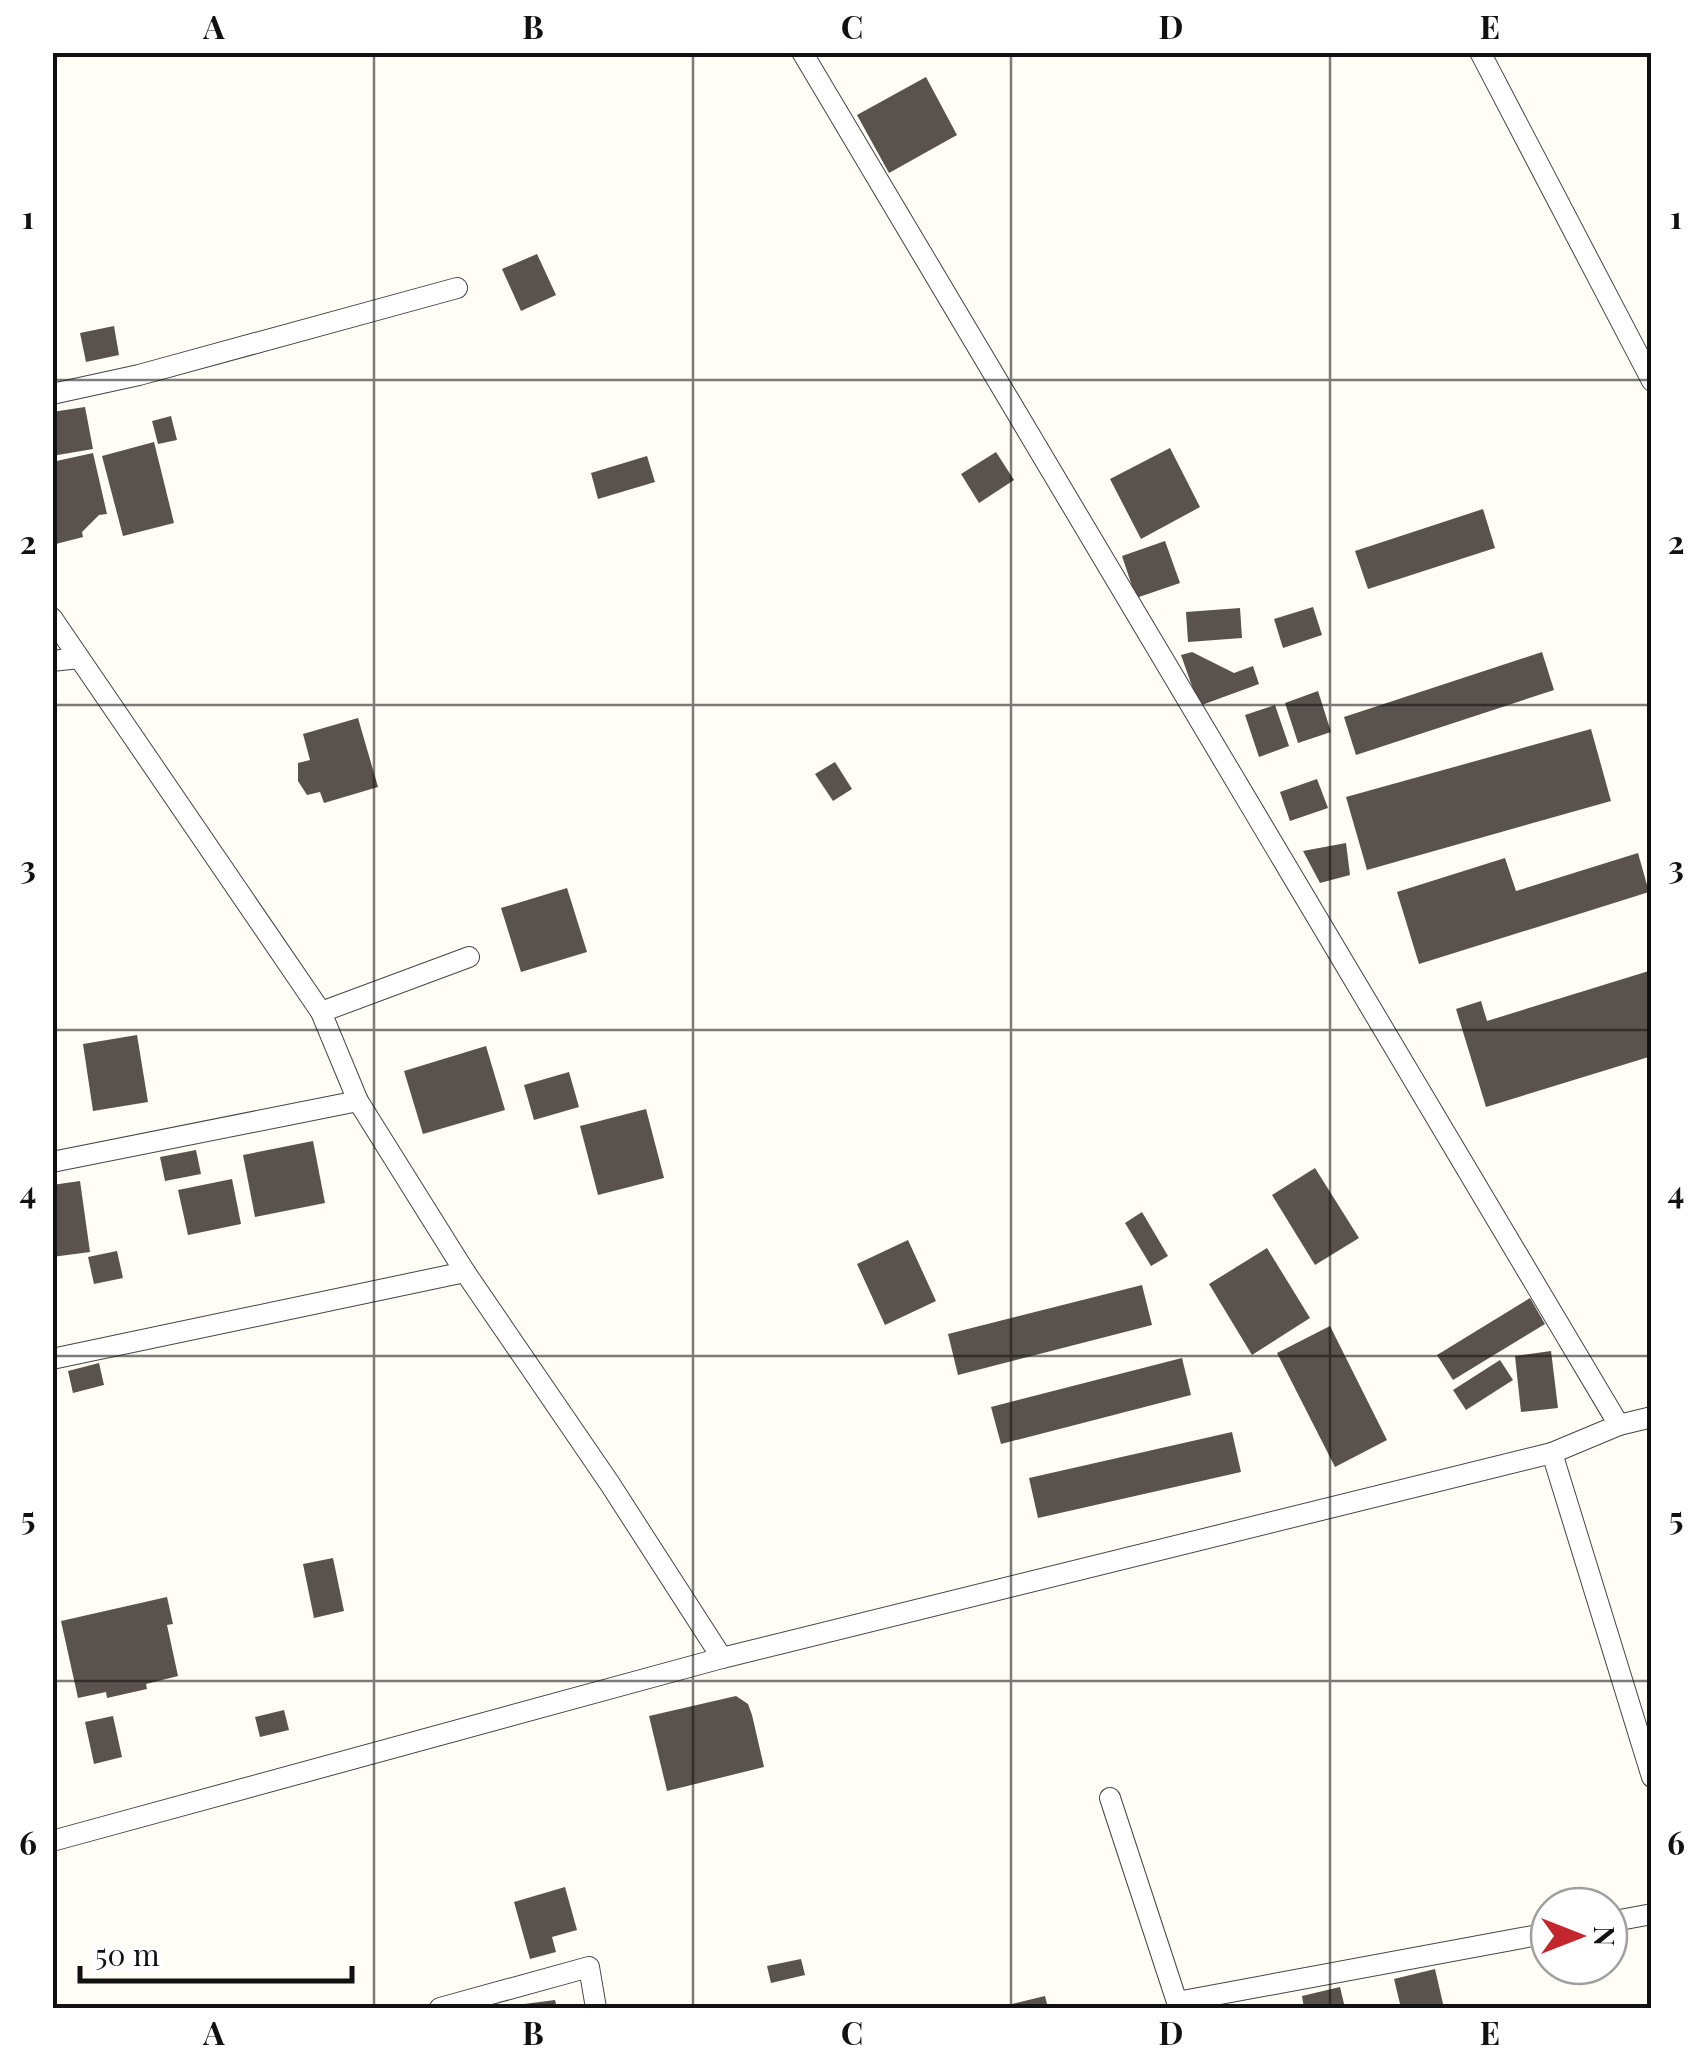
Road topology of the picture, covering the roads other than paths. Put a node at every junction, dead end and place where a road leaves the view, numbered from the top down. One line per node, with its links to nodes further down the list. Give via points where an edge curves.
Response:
1 (802, 52): 16 (lane)
2 (1480, 52): 4 (lane)
3 (457, 288): 5 (lane)
4 (1652, 381)
5 (52, 394)
6 (52, 618): 7 (lane)
7 (79, 658): 8 (lane); 10 (lane)
8 (52, 661)
9 (469, 957): 10 (lane)
10 (321, 1012): 11 (lane)
11 (358, 1101): 12 (lane); 13 (lane)
12 (52, 1162)
13 (465, 1272): 14 (lane); 18 (lane)
14 (55, 1360)
15 (1652, 1417): 16 (lane)
16 (1619, 1426): 17 (lane)
17 (1552, 1453): 18 (lane); 19 (lane)
18 (722, 1658): 21 (lane)
19 (1652, 1777)
20 (1110, 1798): 23 (lane)
21 (52, 1841)
22 (1529, 1937): 23 (lane)
23 (1167, 2005)
24 (440, 2008): 25 (lane, via 589,1967)
25 (596, 2008)

